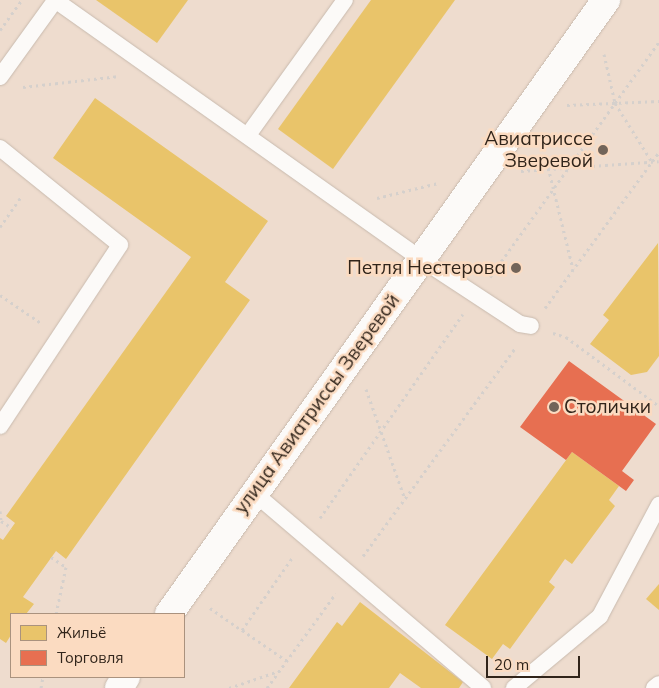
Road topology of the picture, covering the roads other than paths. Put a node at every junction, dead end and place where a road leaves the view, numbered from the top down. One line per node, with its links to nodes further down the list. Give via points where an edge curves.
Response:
1 (344, 0): 5 (lane)
2 (55, 1): 4 (lane); 5 (lane)
3 (601, 8): 7 (street, улица Авиатриссы Зверевой)
4 (0, 77)
5 (248, 135): 7 (lane)
6 (0, 148): 9 (lane, via 120,245)
7 (421, 258): 8 (lane, via 520,324); 10 (street, улица Авиатриссы Зверевой)
8 (531, 326)
9 (0, 426)
10 (253, 492): 12 (street, улица Авиатриссы Зверевой); 14 (lane)
11 (659, 504): 15 (lane, via 600,616)
12 (170, 613)
13 (659, 684): 16 (lane)
14 (483, 688)
15 (514, 688)
16 (654, 688)

